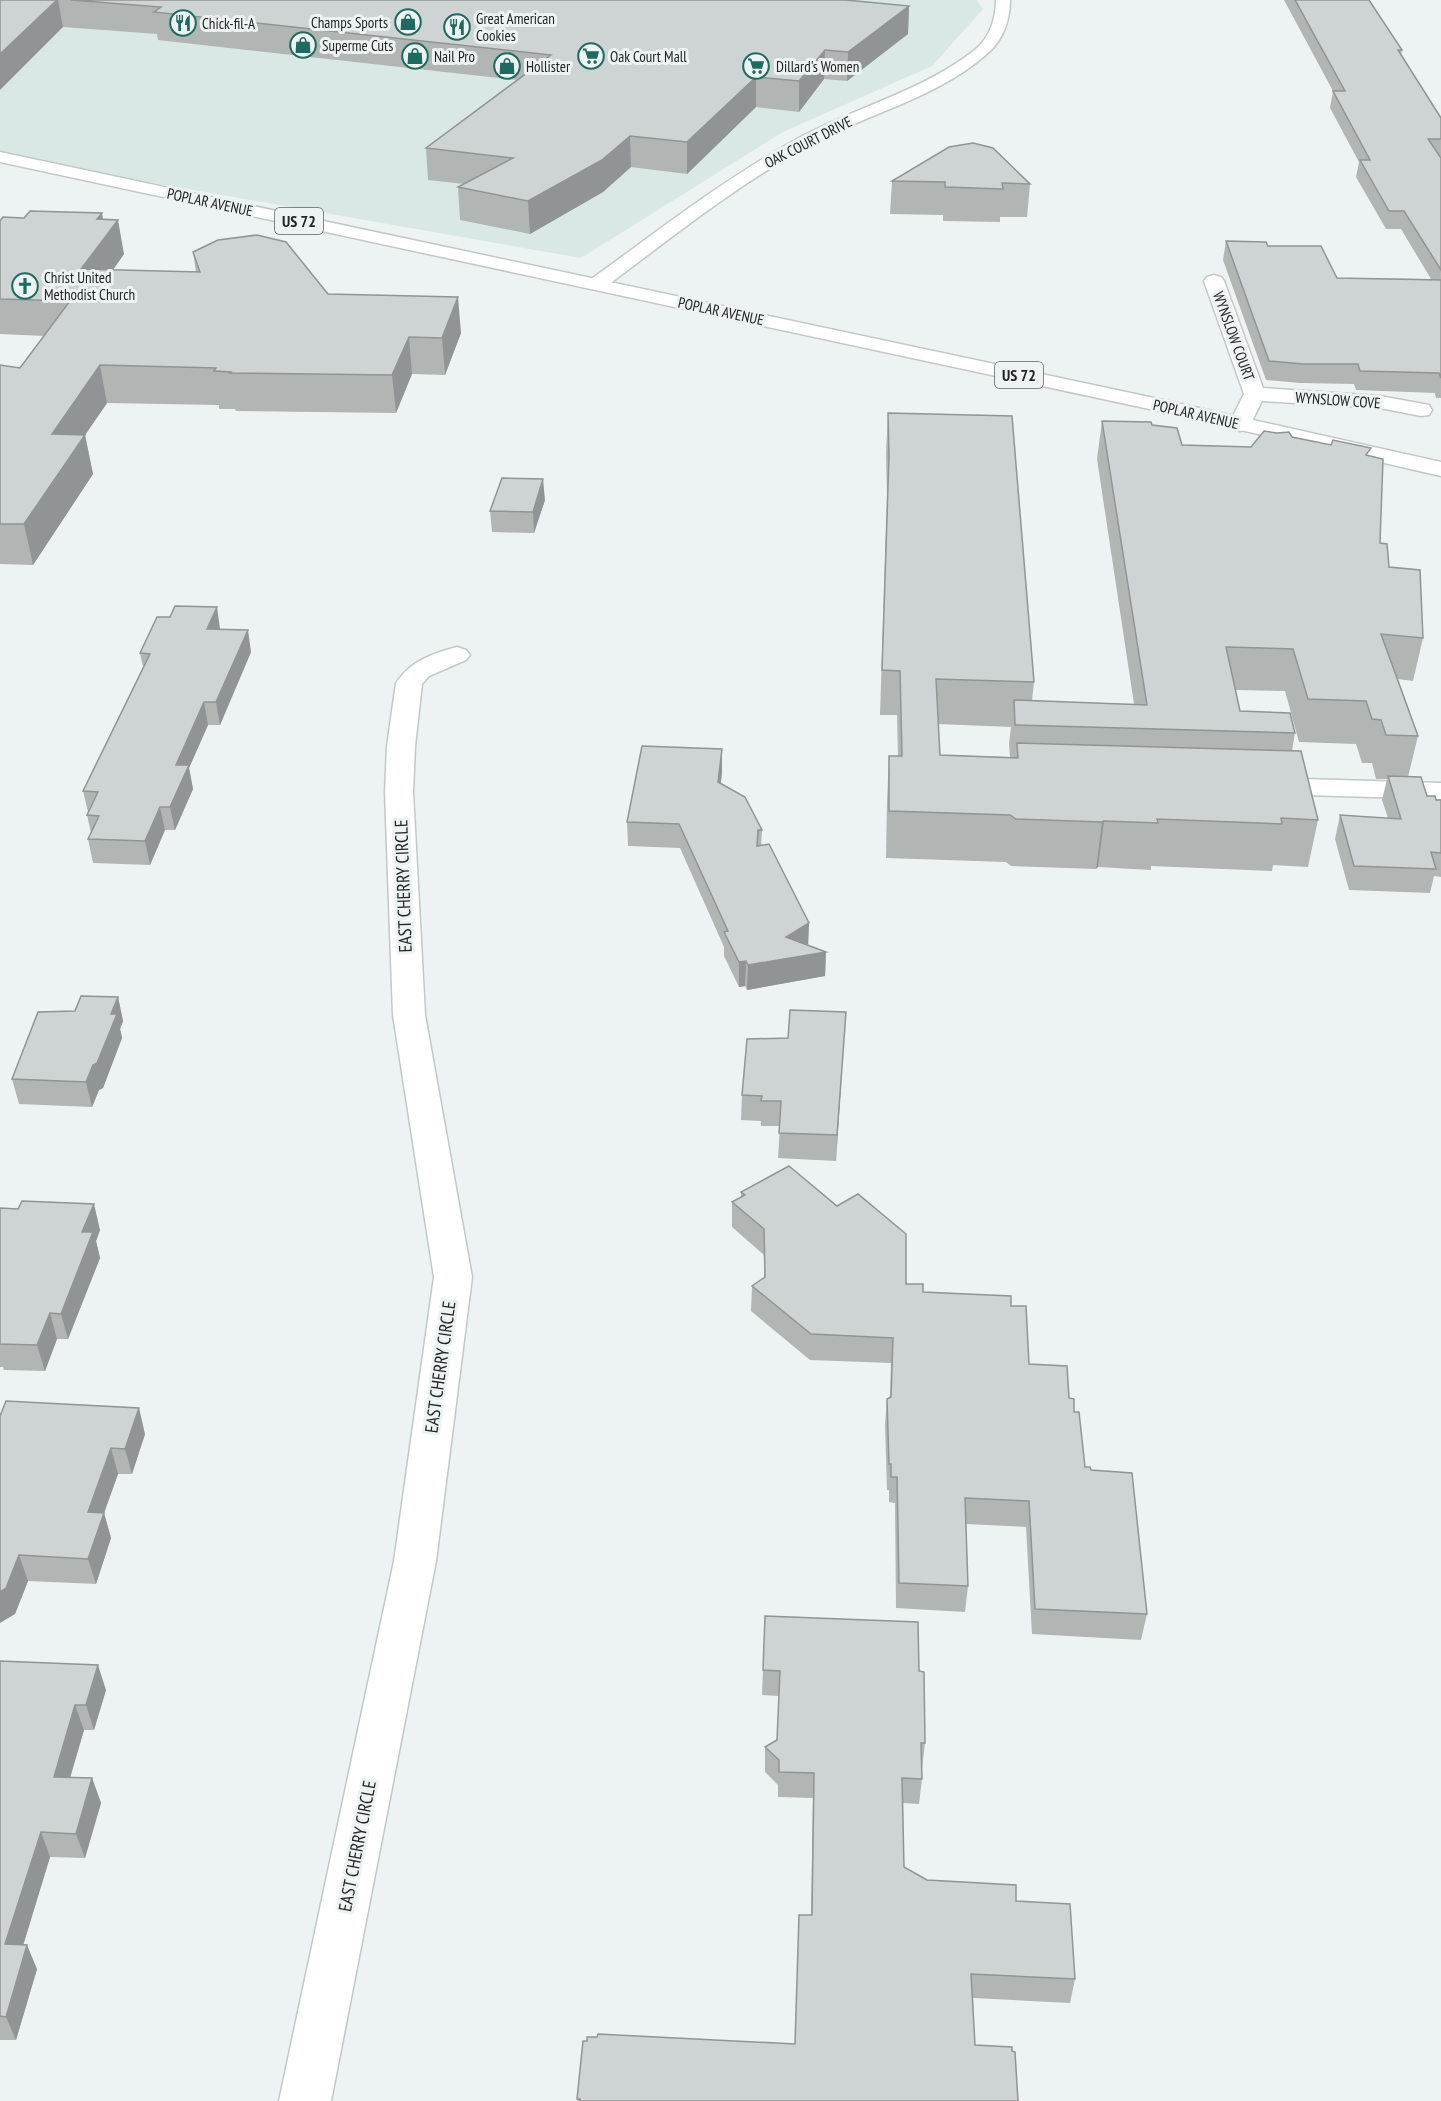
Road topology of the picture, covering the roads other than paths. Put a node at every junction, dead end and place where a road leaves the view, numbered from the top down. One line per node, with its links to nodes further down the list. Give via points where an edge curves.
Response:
1 (1003, 0): 4 (street, OAK COURT DRIVE, via 1002,20 983,51 932,85 811,137 747,174)
2 (0, 157): 4 (street, POPLAR AVENUE / US 72)
3 (1214, 280): 5 (street, WYNSLOW COURT)
4 (597, 284): 7 (street, POPLAR AVENUE / US 72)
5 (1255, 394): 6 (street, WYNSLOW COVE, via 1371,401); 7 (street, WYNSLOW COURT)
6 (1421, 410)
7 (1240, 424): 8 (street, POPLAR AVENUE / US 72)
8 (1441, 469)
9 (457, 655): 12 (street, EAST CHERRY CIRCLE, via 420,670 409,683 399,792 409,1015 453,1278 415,1561)
10 (1246, 786): 11 (street)
11 (1441, 791)
12 (305, 2101)

